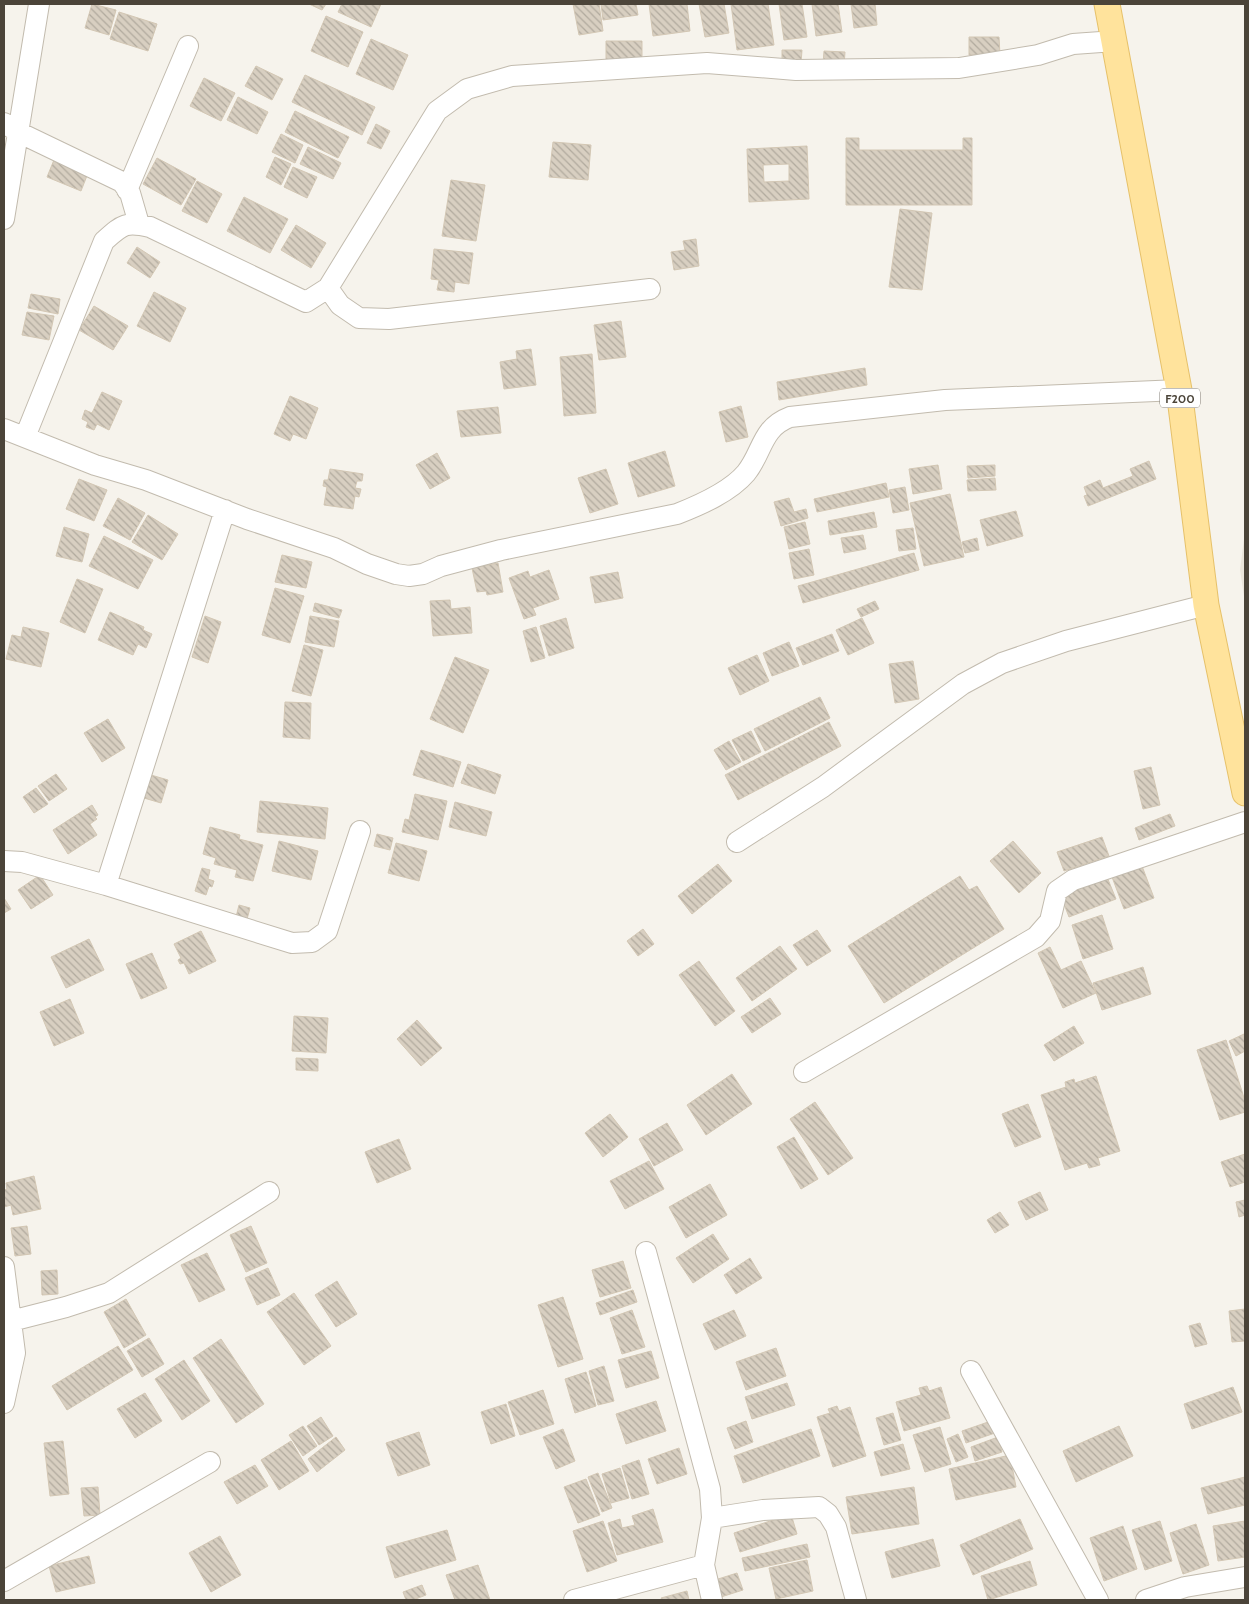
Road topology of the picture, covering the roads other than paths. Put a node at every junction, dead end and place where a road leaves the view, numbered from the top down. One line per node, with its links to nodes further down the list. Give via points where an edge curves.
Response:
1 (39, 4): 5 (street)
2 (1107, 4): 3 (main road, F200)
3 (1115, 41): 9 (street, via 1073,44 1038,55 959,68 796,70 707,63 512,76 468,89 437,111); 11 (main road, F200)
4 (188, 46): 6 (street)
5 (11, 128): 6 (street, via 122,182); 7 (street)
6 (127, 190): 8 (street)
7 (4, 219)
8 (138, 224): 9 (street, via 306,302); 13 (street, via 122,226 104,241)
9 (328, 288): 10 (street, via 340,305 359,318 389,318)
10 (650, 289)
11 (1179, 390): 14 (street, via 945,400 790,418 771,429 747,472 695,507 677,514 501,550 409,576 367,564 334,548); 15 (main road, F200)
12 (4, 429): 13 (street)
13 (25, 437): 14 (street, via 95,466 146,480)
14 (225, 510): 21 (street)
15 (1206, 605): 16 (main road, F200); 19 (street, via 1066,640 1002,663 963,684 823,787)
16 (1245, 793)
17 (1245, 822): 22 (street, via 1073,880 1057,891 1050,921 1036,937)
18 (360, 831): 21 (street, via 327,931 312,942 292,943)
19 (736, 842)
20 (4, 861): 21 (street, via 22,862)
21 (106, 885)
22 (804, 1072)
23 (269, 1192): 26 (street, via 109,1293)
24 (646, 1252): 31 (street, via 710,1489)
25 (4, 1267): 26 (street)
26 (11, 1321): 28 (street, via 14,1353)
27 (971, 1371): 38 (street)
28 (6, 1378): 29 (street)
29 (4, 1403)
30 (210, 1462): 34 (street)
31 (712, 1518): 32 (street); 37 (street, via 763,1510 819,1507 836,1527)
32 (704, 1565): 35 (street); 36 (street)
33 (1245, 1577): 39 (street, via 1185,1587)
34 (4, 1581)
35 (574, 1600)
36 (712, 1600)
37 (856, 1600)
38 (1098, 1600)
39 (1146, 1600)

